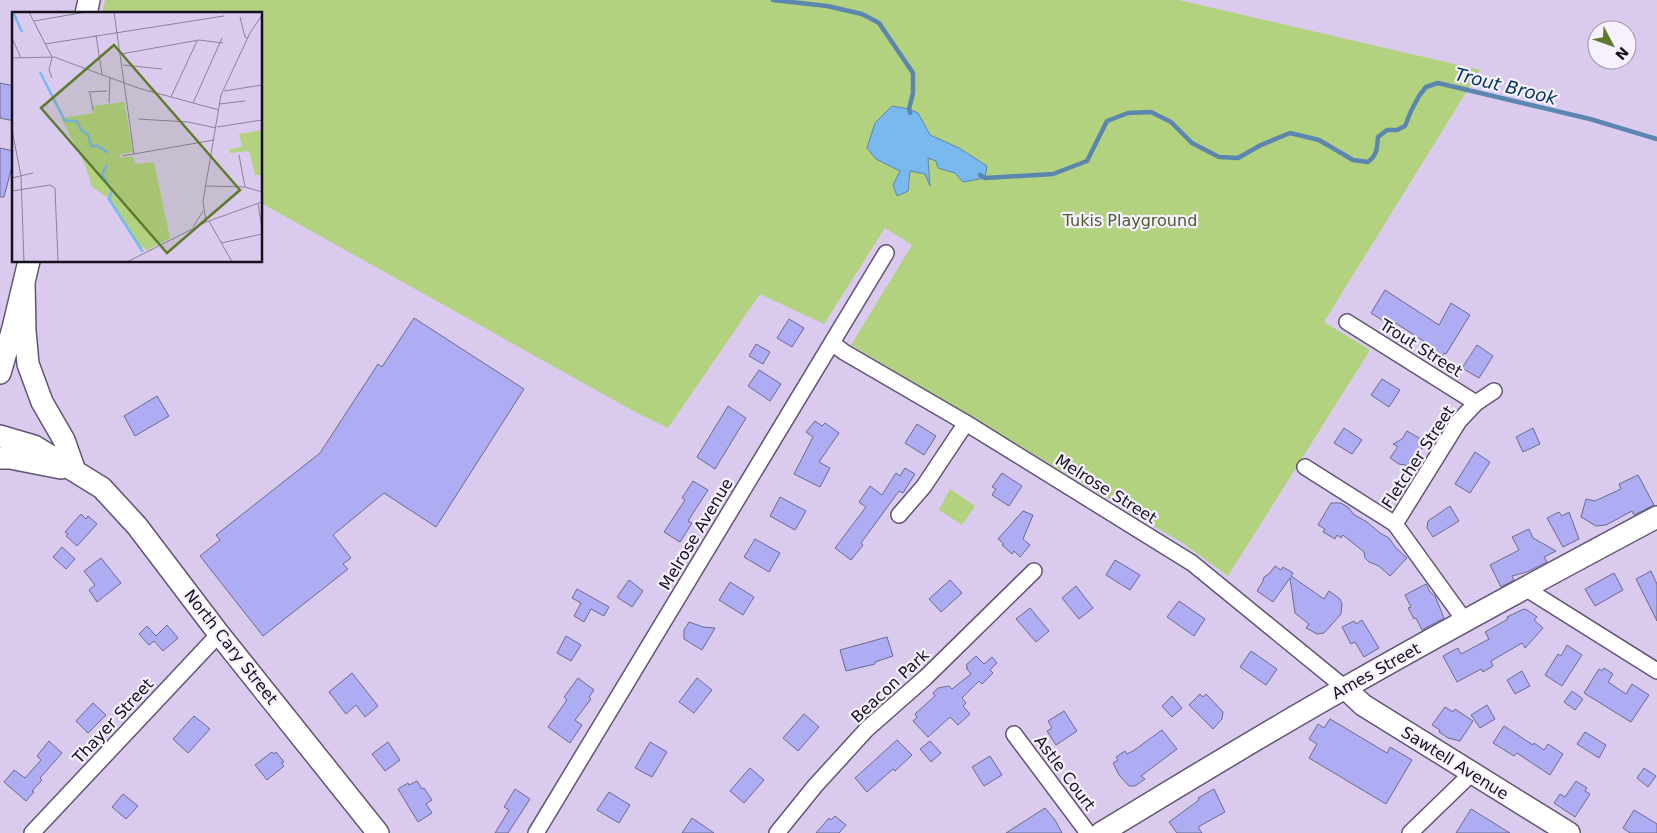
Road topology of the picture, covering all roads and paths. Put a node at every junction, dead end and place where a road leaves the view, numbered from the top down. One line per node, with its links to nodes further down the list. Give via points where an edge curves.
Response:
1 (886, 253): 5 (street, Melrose Avenue)
2 (29, 262): 3 (street)
3 (24, 282): 6 (street); 13 (street, via 28,364)
4 (1347, 322): 8 (street, Trout Street)
5 (832, 343): 9 (street, Melrose Street); 28 (street, Melrose Avenue)
6 (0, 373)
7 (1494, 391): 8 (street, Fletcher Street)
8 (1476, 403): 16 (street, Fletcher Street, via 1459,422)
9 (966, 423): 14 (street, via 924,486); 22 (street, Melrose Street, via 1192,563)
10 (0, 436): 13 (street, North Cary Street, via 34,446)
11 (0, 458): 13 (street, North Cary Street)
12 (1305, 467): 16 (street)
13 (75, 471): 20 (street, North Cary Street, via 102,488 137,526)
14 (898, 515)
15 (1657, 518): 18 (street, Ames Street)
16 (1395, 524): 19 (street)
17 (1034, 571): 29 (street, Beacon Park, via 926,677 867,729)
18 (1525, 588): 19 (street, Ames Street); 21 (street)
19 (1465, 621): 22 (street, Ames Street)
20 (219, 634): 26 (street, Thayer Street); 27 (street, North Cary Street)
21 (1657, 671)
22 (1345, 688): 24 (street, Sawtell Avenue, via 1362,705); 31 (street, Ames Street)
23 (1014, 734): 30 (street, Astle Court)
24 (1472, 773): 25 (street, Sawtell Avenue); 32 (street)
25 (1559, 830)
26 (32, 833)
27 (378, 833)
28 (536, 833)
29 (777, 833)
30 (1088, 833)
31 (1101, 833)
32 (1410, 833)

